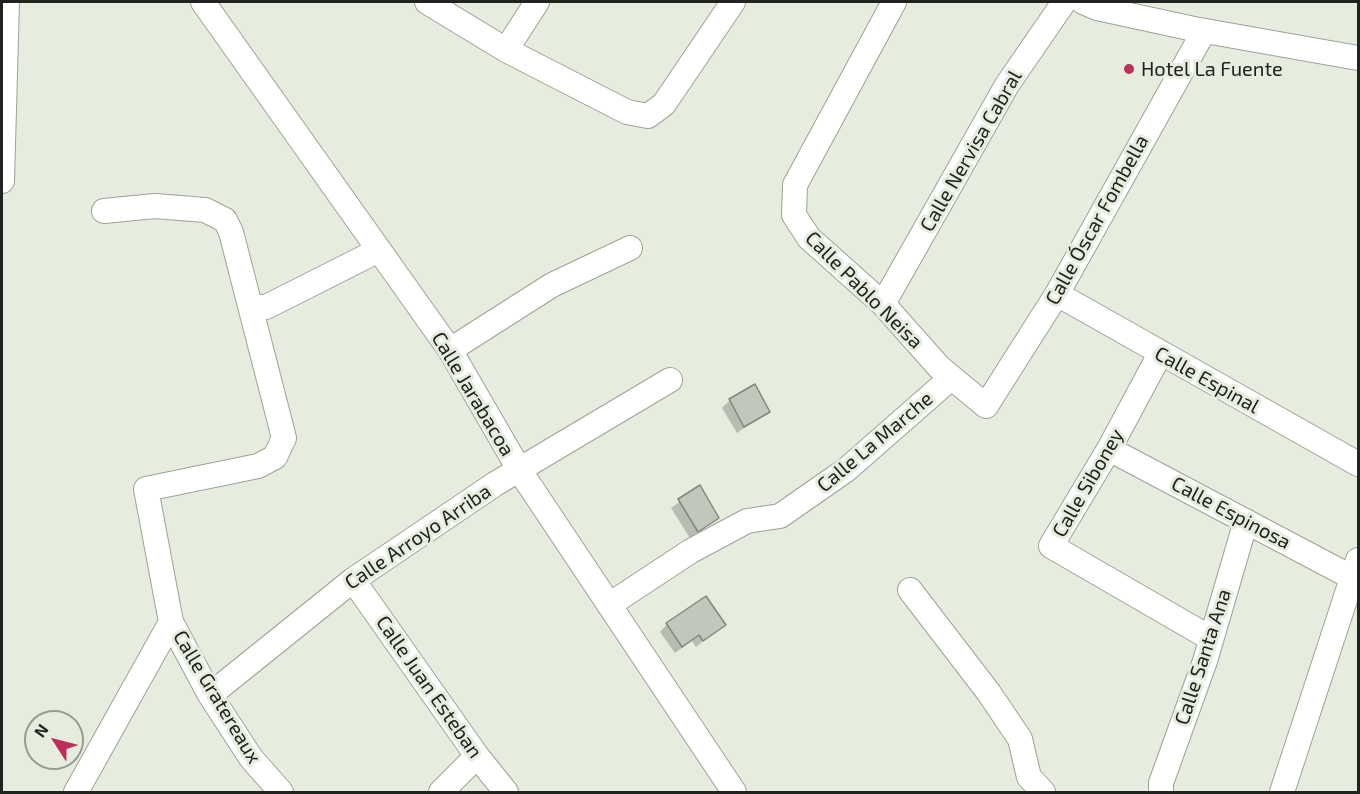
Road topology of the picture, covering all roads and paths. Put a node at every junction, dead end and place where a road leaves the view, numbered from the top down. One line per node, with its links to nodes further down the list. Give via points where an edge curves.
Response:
1 (7, 2): 12 (street)
2 (203, 2): 15 (street, Calle Jarabacoa)
3 (428, 2): 10 (street)
4 (537, 2): 10 (street)
5 (733, 2): 10 (street, via 664,104 648,116 627,112)
6 (894, 2): 17 (street, Calle Pablo Neisa, via 795,185 794,215 809,238)
7 (1064, 2): 17 (street, Calle Nervisa Cabral, via 1008,85)
8 (1083, 2): 9 (street)
9 (1204, 31): 11 (street); 16 (street, Calle Óscar Fombella)
10 (506, 50)
11 (1359, 58)
12 (2, 182)
13 (104, 211): 18 (street, via 155,206 205,210 225,220)
14 (630, 248): 19 (street, via 552,285)
15 (379, 250): 18 (street, via 266,307); 19 (street, Calle Jarabacoa)
16 (1057, 294): 20 (street, Calle Espinal); 23 (street, Calle Óscar Fombella)
17 (883, 304): 21 (street, Calle Pablo Neisa)
18 (252, 308): 32 (street, Calle Gratereaux, via 284,438 275,457 258,466 146,489)
19 (450, 350): 26 (street, Calle Jarabacoa)
20 (1160, 354): 24 (street, Calle Siboney); 25 (street, Calle Espinal)
21 (951, 378): 23 (street, Calle Pablo Neisa); 31 (street, Calle La Marche, via 846,470 780,516 747,521 691,551)
22 (670, 380): 26 (street, Calle Arroyo Arriba)
23 (986, 406)
24 (1109, 449): 27 (street, Calle Espinosa); 33 (street, Calle Siboney, via 1051,546)
25 (1359, 464)
26 (519, 471): 29 (street, Calle Arroyo Arriba); 31 (street, Calle Jarabacoa)
27 (1246, 521): 28 (street, Calle Espinosa); 33 (street, Calle Santa Ana)
28 (1356, 569): 43 (street)
29 (353, 580): 34 (street, Calle Arroyo Arriba); 35 (street, Calle Juan Esteban)
30 (910, 590): 41 (street, via 1020,739 1029,777)
31 (609, 605): 40 (street, Calle Jarabacoa)
32 (171, 622): 34 (street, Calle Gratereaux); 36 (street)
33 (1210, 638): 42 (street, Calle Santa Ana)
34 (210, 695): 37 (street, Calle Gratereaux, via 251,758)
35 (477, 756): 38 (street); 39 (street, Calle Juan Esteban)
36 (76, 792)
37 (281, 792)
38 (441, 792)
39 (506, 792)
40 (734, 792)
41 (1043, 792)
42 (1161, 792)
43 (1282, 792)

